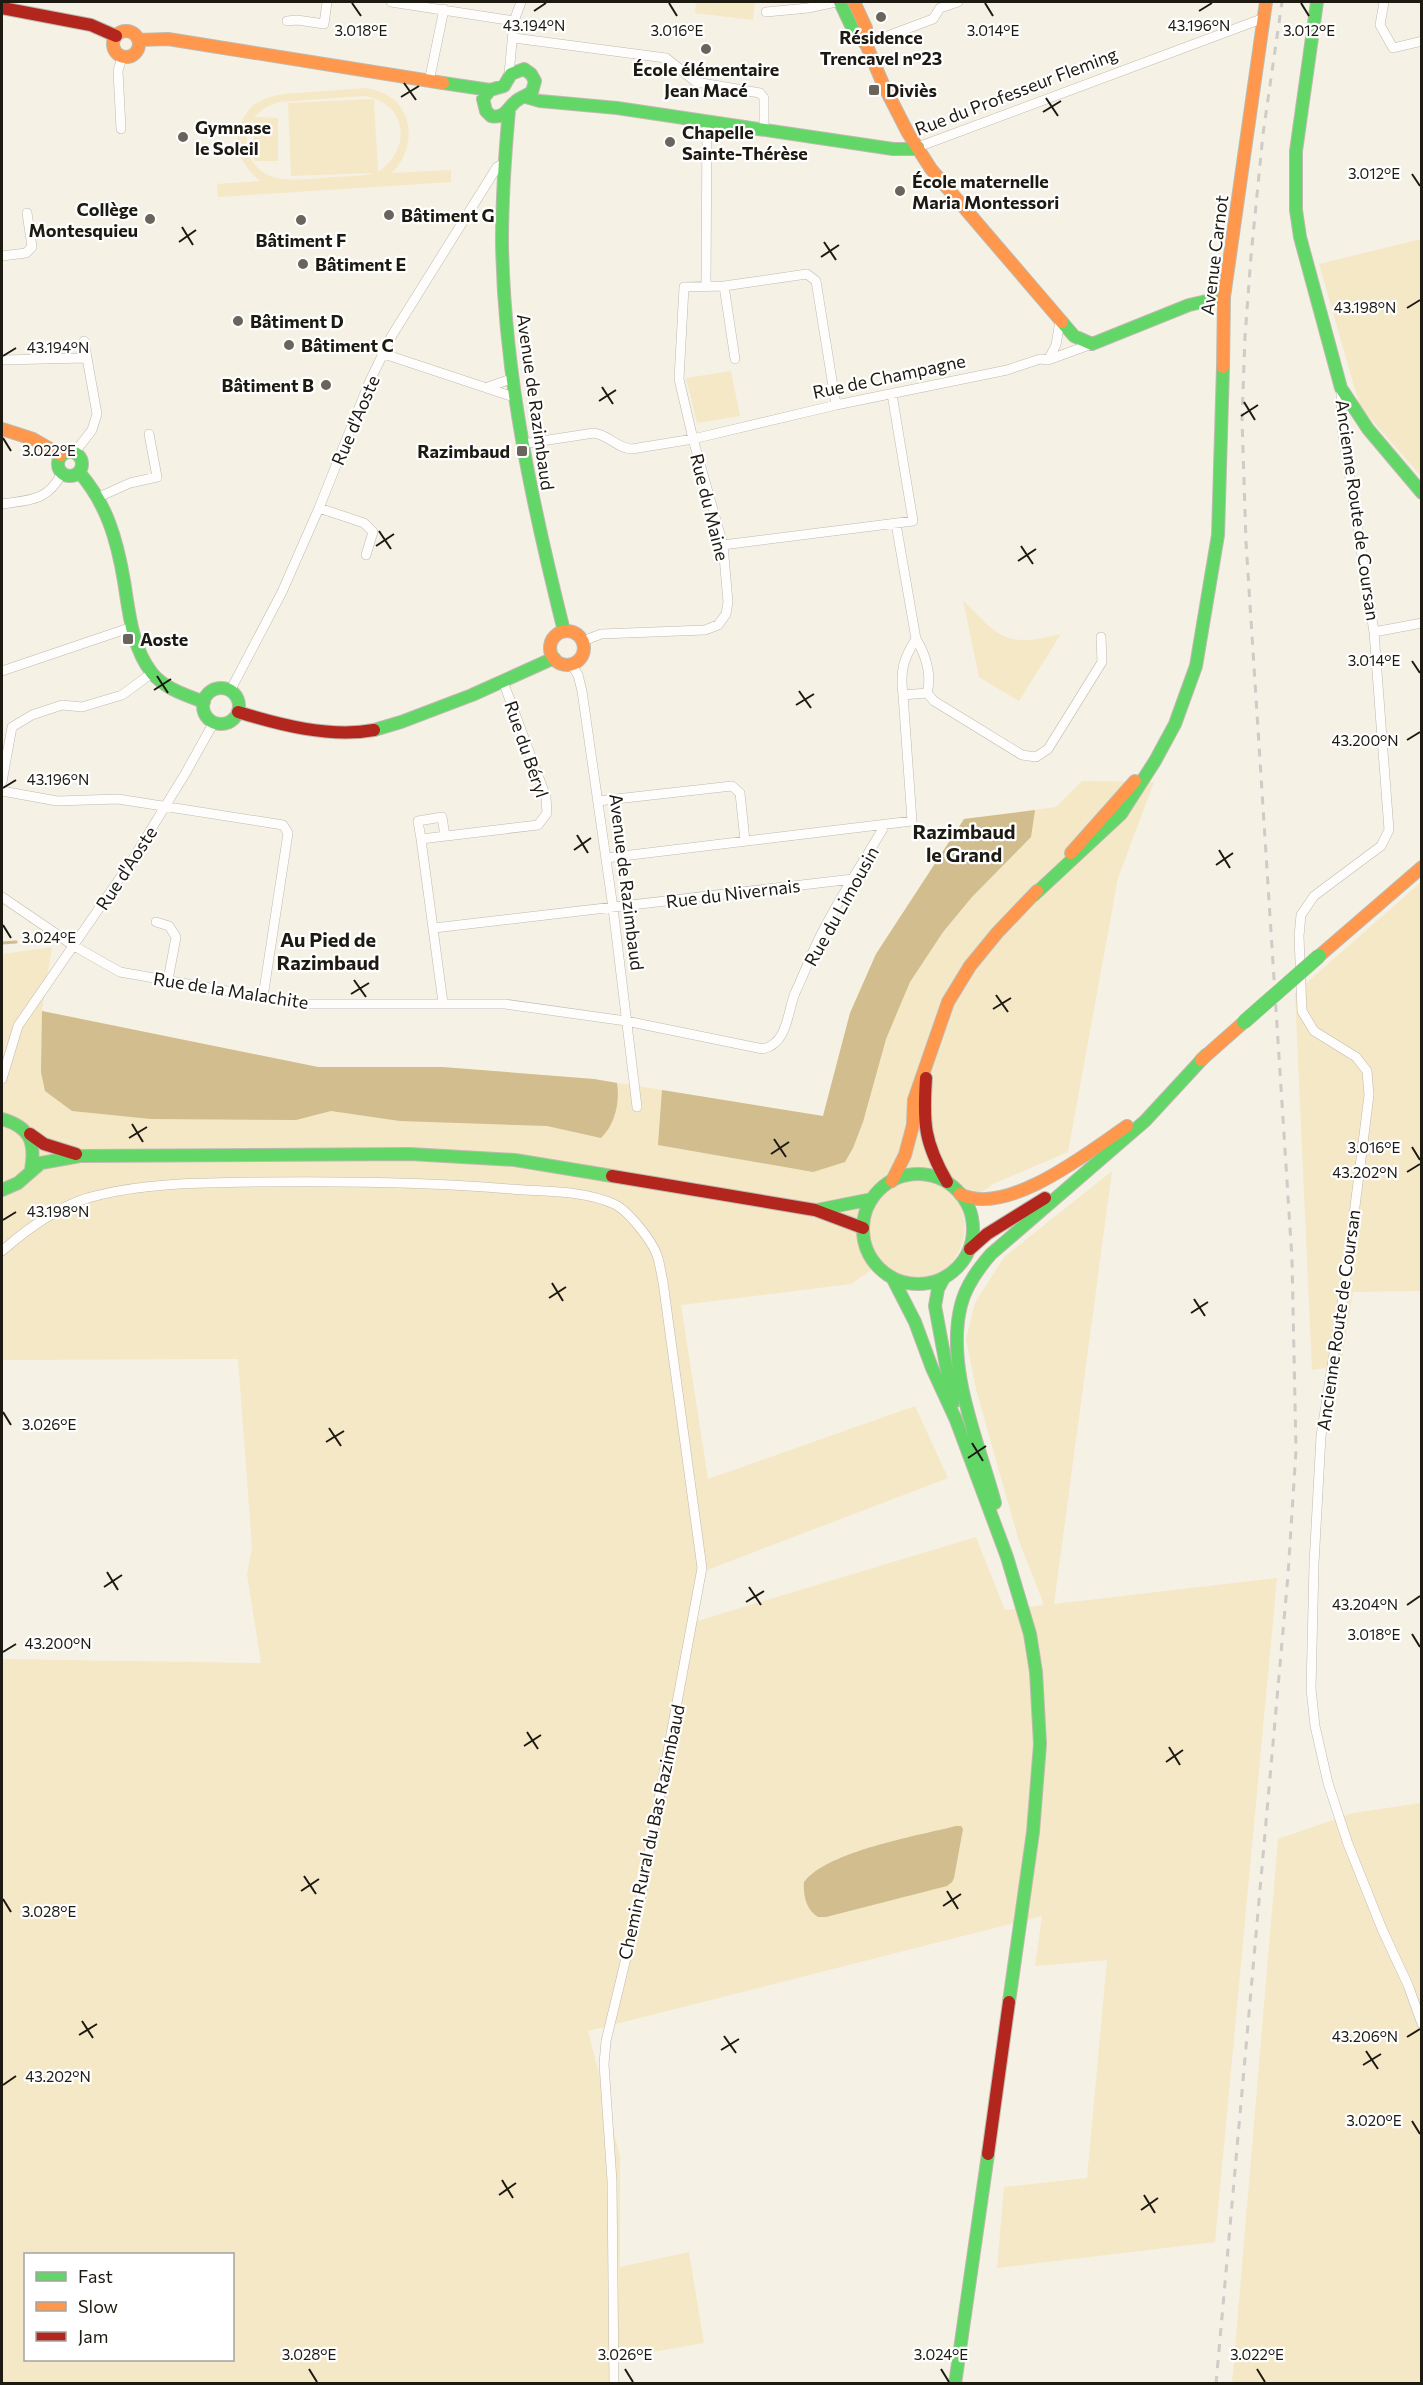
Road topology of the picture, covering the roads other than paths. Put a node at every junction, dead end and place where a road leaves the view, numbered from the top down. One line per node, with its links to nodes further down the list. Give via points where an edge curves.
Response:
1 (327, 2): 15 (street, via 324,24)
2 (391, 2): 12 (street)
3 (521, 2): 16 (street)
4 (838, 2): 13 (street); 21 (main road, via 855,34)
5 (854, 2): 21 (main road, via 866,28)
6 (958, 2): 10 (street)
7 (1266, 2): 14 (main road, Avenue Carnot)
8 (1317, 2): 53 (main road, via 1294,183 1296,219)
9 (1384, 2): 20 (street, via 1380,25 1393,48)
10 (939, 5): 21 (street, via 933,19)
11 (2, 8): 17 (main road, via 91,25)
12 (444, 9): 16 (street); 25 (street)
13 (766, 12)
14 (1264, 18): 36 (street, Rue du Professeur Fleming); 42 (main road, Avenue Carnot)
15 (287, 21)
16 (514, 21): 19 (street)
17 (116, 36): 18 (main road, via 128,31); 22 (main road, via 113,48)
18 (139, 40): 22 (main road, via 133,55); 25 (main road, via 168,39)
19 (514, 41): 23 (street, via 518,63); 24 (street); 34 (street, via 666,58 696,82 760,93 764,98)
20 (1422, 41)
21 (866, 44): 36 (main road)
22 (122, 57): 33 (street, via 118,70)
23 (524, 69): 24 (main road); 26 (main road, Rue du Professeur Fleming)
24 (509, 74): 27 (main road, via 504,86)
25 (429, 81): 27 (main road)
26 (535, 83): 28 (main road); 29 (main road, Rue du Professeur Fleming)
27 (486, 94): 31 (main road, via 483,107)
28 (526, 97): 29 (main road, Rue du Professeur Fleming); 30 (main road, via 513,103)
29 (560, 101): 32 (main road, Rue du Professeur Fleming)
30 (509, 110): 31 (main road); 35 (main road, Avenue de Razimbaud)
31 (496, 117): 35 (main road)
32 (707, 122): 34 (main road, Rue du Professeur Fleming); 40 (street)
33 (121, 129)
34 (764, 131): 36 (main road, Rue du Professeur Fleming, via 893,149)
35 (506, 139): 37 (main road, Avenue de Razimbaud)
36 (918, 147): 43 (main road, via 931,169)
37 (503, 164): 46 (street, Rue d'Aoste, via 497,167); 51 (main road, Avenue de Razimbaud, via 504,300)
38 (27, 213): 39 (street, via 32,247 26,253)
39 (2, 256)
40 (706, 286): 41 (street); 59 (street, Rue du Maine, via 684,287 679,379)
41 (724, 286): 48 (street); 56 (street, via 807,274 816,281)
42 (1224, 297): 45 (main road, via 1189,305); 111 (main road, Avenue Carnot, via 1218,535 1196,666 1175,724 1121,814 1034,895 970,966 948,1002)
43 (1060, 321): 45 (main road, via 1074,336); 50 (street, via 1056,345)
44 (84, 341): 47 (street)
45 (1092, 344): 50 (street, Rue de Champagne)
46 (384, 354): 52 (street); 68 (street, Rue d'Aoste)
47 (86, 358): 49 (street); 61 (street, via 97,414 92,430)
48 (735, 359)
49 (2, 360)
50 (1048, 360): 54 (street, Rue de Champagne)
51 (511, 379): 52 (street); 55 (main road, Avenue de Razimbaud)
52 (488, 387): 55 (street)
53 (1341, 388): 65 (main road, via 1368,430); 75 (street, Ancienne Route de Coursan, via 1342,427)
54 (892, 394): 56 (street, Rue de Champagne); 69 (street, via 913,521)
55 (514, 397): 60 (main road, Avenue de Razimbaud)
56 (836, 405): 59 (street, Rue de Champagne)
57 (2, 429): 62 (main road, via 37,441)
58 (149, 434): 66 (street, via 157,477 130,483)
59 (693, 439): 60 (street, Rue de Champagne, via 632,450 594,433); 70 (street, Rue du Maine)
60 (522, 444): 74 (main road, Avenue de Razimbaud, via 531,499)
61 (75, 452): 62 (main road); 63 (main road, via 82,463)
62 (61, 455): 64 (main road, via 58,465)
63 (79, 472): 64 (main road, via 71,476); 66 (main road)
64 (62, 473): 67 (street, via 56,486 39,499)
65 (1422, 493)
66 (99, 497): 73 (main road, via 117,542)
67 (2, 504)
68 (319, 508): 71 (street, via 364,523 373,532); 84 (street, Rue d'Aoste, via 282,592)
69 (896, 524): 70 (street); 77 (street)
70 (723, 545): 78 (street, Rue du Maine, via 728,602 718,625 705,630 601,634)
71 (366, 555)
72 (1422, 623): 75 (street, Ancienne Route de Coursan)
73 (132, 627): 81 (street); 82 (main road)
74 (564, 631): 78 (main road, via 573,632); 79 (main road, via 552,642)
75 (1374, 632): 132 (street, Ancienne Route de Coursan, via 1389,830 1381,846 1314,896 1301,915 1299,936 1302,1011 1314,1031 1356,1057 1367,1071 1369,1095 1322,1436 1311,1689 1328,1783 1348,1844)
76 (1101, 637): 85 (street, via 1102,662 1048,748 1036,757 1022,755)
77 (916, 639): 85 (street, via 930,681); 86 (street, via 900,676)
78 (583, 641): 80 (main road, via 581,658)
79 (554, 658): 80 (main road); 83 (main road)
80 (571, 664): 92 (street, Avenue de Razimbaud, via 582,691)
81 (2, 671)
82 (152, 673): 87 (main road, via 181,694); 90 (street, via 122,695 82,707 62,705 12,727)
83 (504, 684): 88 (main road, via 393,726 357,732 329,731); 95 (street, Rue du Béryl, via 546,797 548,813 538,825)
84 (230, 691): 87 (main road, via 214,690); 88 (main road, via 239,702)
85 (927, 693): 86 (street)
86 (903, 695): 94 (street, via 912,820)
87 (204, 702): 89 (main road, via 205,714)
88 (238, 712): 89 (main road, via 225,723)
89 (214, 722): 93 (street, Rue d'Aoste)
90 (2, 782)
91 (2, 791): 93 (street, via 57,801 118,799)
92 (598, 801): 97 (street, via 732,786 740,793); 98 (street, Avenue de Razimbaud)
93 (166, 806): 105 (street, Rue d'Aoste); 107 (street, via 282,825 288,833)
94 (885, 825): 97 (street); 100 (street, Rue du Limousin)
95 (445, 836): 96 (street, Rue du Béryl); 96 (street, via 442,817 418,820)
96 (421, 839): 104 (street)
97 (746, 841): 98 (street)
98 (606, 858): 102 (street, Avenue de Razimbaud)
99 (1422, 867): 110 (main road, bridge)
100 (853, 879): 102 (street, Rue du Nivernais); 109 (street, Rue du Limousin, via 823,929 789,1008 779,1042 763,1049)
101 (2, 897): 105 (street, Rue de la Malachite)
102 (613, 908): 104 (street, Rue du Nivernais); 109 (street, Avenue de Razimbaud)
103 (156, 922): 106 (street, via 169,926 176,937)
104 (434, 928): 108 (street)
105 (74, 946): 106 (street, Rue de la Malachite, via 120,972); 112 (street, Rue d'Aoste, via 18,1026)
106 (168, 980): 107 (street, Rue de la Malachite)
107 (263, 997): 108 (street, Rue de la Malachite, via 302,1004)
108 (443, 1003): 109 (street, Rue de la Malachite, via 505,1004)
109 (626, 1021): 113 (street, Avenue de Razimbaud)
110 (1206, 1055): 115 (main road); 131 (main road, via 1145,1121 991,1254 964,1292 957,1320 957,1350 968,1410 989,1477)
111 (927, 1065): 119 (main road, via 914,1100 913,1125 905,1155); 120 (main road, via 926,1142)
112 (2, 1080)
113 (637, 1107)
114 (2, 1119): 116 (main road)
115 (1127, 1126): 122 (main road, via 1016,1193 978,1201); 126 (main road, via 1091,1162)
116 (25, 1130): 117 (main road, via 44,1144); 118 (main road, via 34,1156)
117 (80, 1156): 118 (main road, via 44,1162); 124 (main road, via 410,1154 515,1160)
118 (31, 1170): 121 (main road, via 21,1182)
119 (892, 1181): 120 (main road, via 917,1174); 123 (main road)
120 (947, 1182): 122 (main road)
121 (2, 1190)
122 (960, 1194): 126 (main road, via 973,1223)
123 (872, 1199): 124 (main road); 125 (main road)
124 (816, 1210): 125 (main road)
125 (863, 1228): 129 (main road, via 870,1257)
126 (970, 1249): 128 (main road, via 958,1267)
127 (2, 1251): 133 (street, Chemin Rural du Bas Razimbaud, via 57,1211 97,1195 134,1188 225,1182 368,1180 582,1196 615,1204 644,1233 657,1254 702,1568 641,1896 606,2041)
128 (944, 1278): 129 (main road, via 917,1285); 130 (main road, via 935,1306)
129 (893, 1279): 130 (main road)
130 (956, 1420): 131 (main road)
131 (1007, 1557): 134 (main road, via 1030,1634 1036,1672 1039,1773)
132 (1422, 2024)
133 (614, 2384)
134 (955, 2384)

